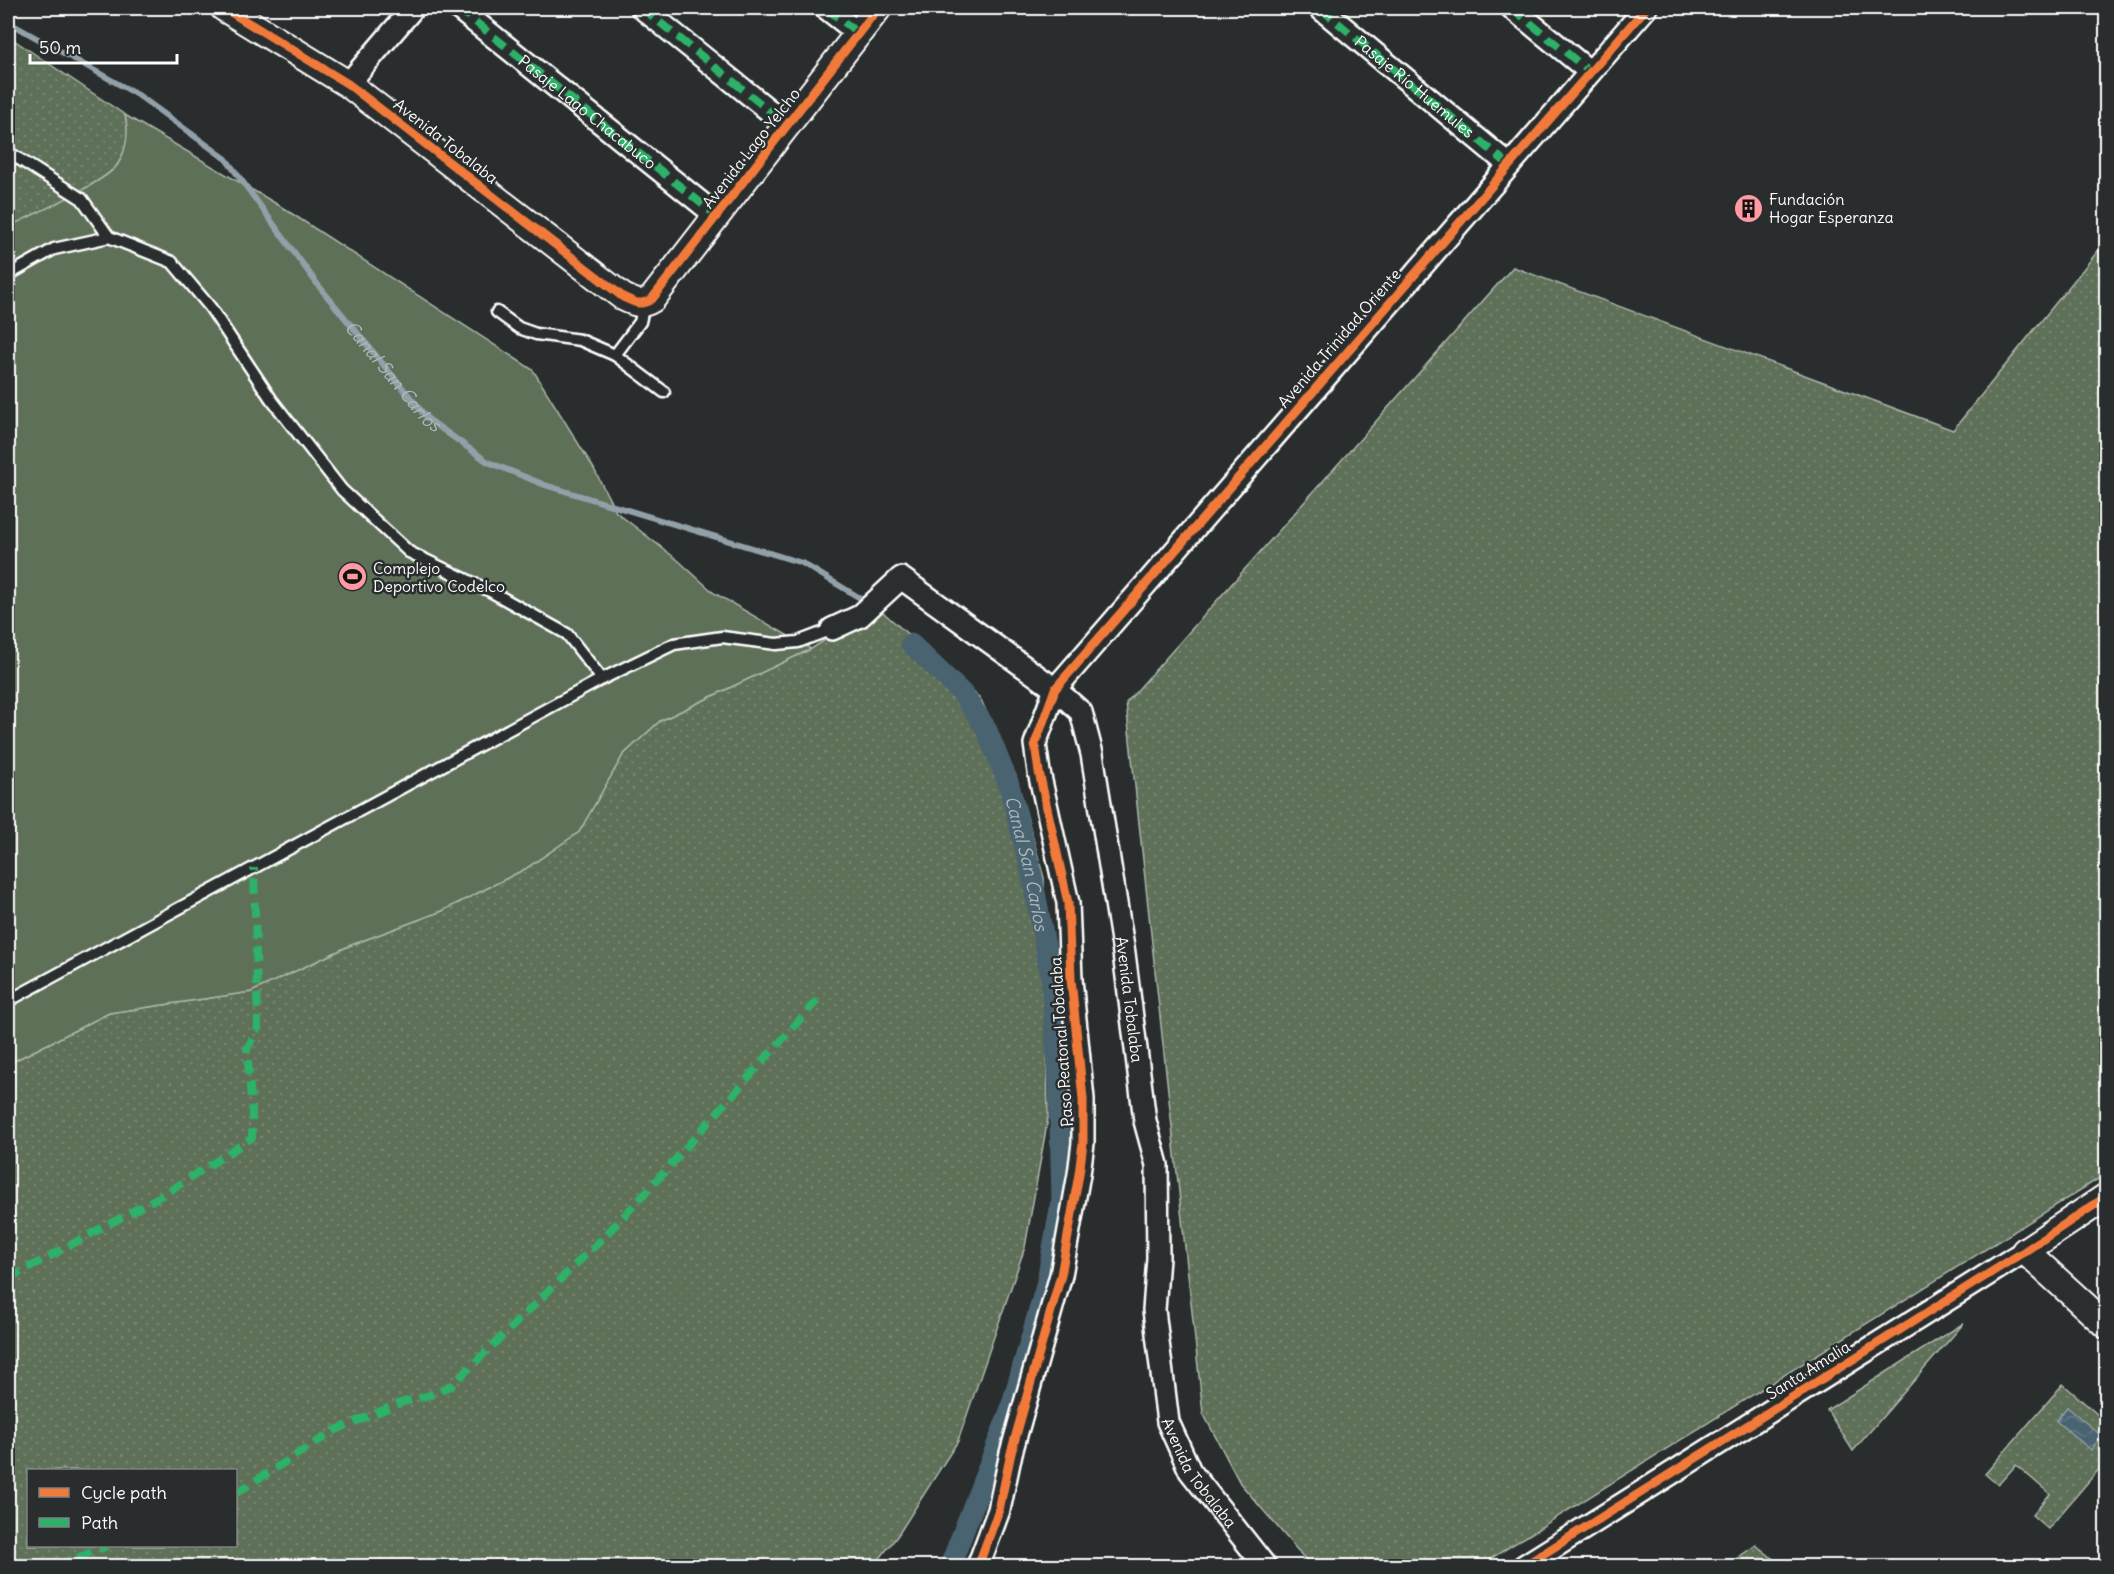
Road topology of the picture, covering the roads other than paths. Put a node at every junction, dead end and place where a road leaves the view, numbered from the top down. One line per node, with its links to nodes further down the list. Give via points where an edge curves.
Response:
1 (224, 8): 12 (street, Avenida Tobalaba)
2 (413, 8): 12 (street)
3 (458, 8): 16 (street, Pasaje Lago Chacabuco)
4 (642, 8): 13 (street)
5 (826, 8): 10 (street)
6 (878, 8): 10 (street, Avenida Lago Yelcho)
7 (1320, 8): 15 (street, Pasaje Río Huemules)
8 (1512, 8): 11 (street)
9 (1646, 8): 11 (street, Avenida Trinidad Oriente)
10 (858, 33): 13 (street, Avenida Lago Yelcho)
11 (1590, 72): 15 (street, Avenida Trinidad Oriente)
12 (348, 84): 19 (street, Avenida Tobalaba, via 624,297 634,303)
13 (787, 125): 16 (street, Avenida Lago Yelcho)
14 (8, 152): 17 (lane, via 82,199)
15 (1509, 165): 25 (street, Avenida Trinidad Oriente)
16 (717, 216): 19 (street, Avenida Lago Yelcho)
17 (109, 237): 18 (lane, via 54,249); 24 (lane, via 172,262 342,490 409,552 567,634)
18 (8, 275)
19 (645, 303): 21 (lane, via 640,322)
20 (497, 312): 21 (lane, via 536,334 580,340)
21 (615, 356): 22 (lane)
22 (664, 392)
23 (832, 629): 24 (lane, via 798,642 776,644 722,638 674,644); 25 (street, Avenida Tobalaba, via 860,616 901,578)
24 (602, 680): 26 (lane)
25 (1055, 688): 30 (street, Paso Peatonal Tobalaba, via 1035,744 1068,903 1083,1143 1060,1275 999,1510); 31 (street, Avenida Tobalaba, via 1081,712 1092,754 1124,953 1145,1121 1157,1165 1154,1310 1168,1422 1190,1471)
26 (8, 1001)
27 (2106, 1197): 28 (street, Santa Amalia)
28 (2025, 1251): 29 (street); 32 (street, Santa Amalia)
29 (2106, 1325)
30 (978, 1566)
31 (1265, 1566)
32 (1524, 1566)

